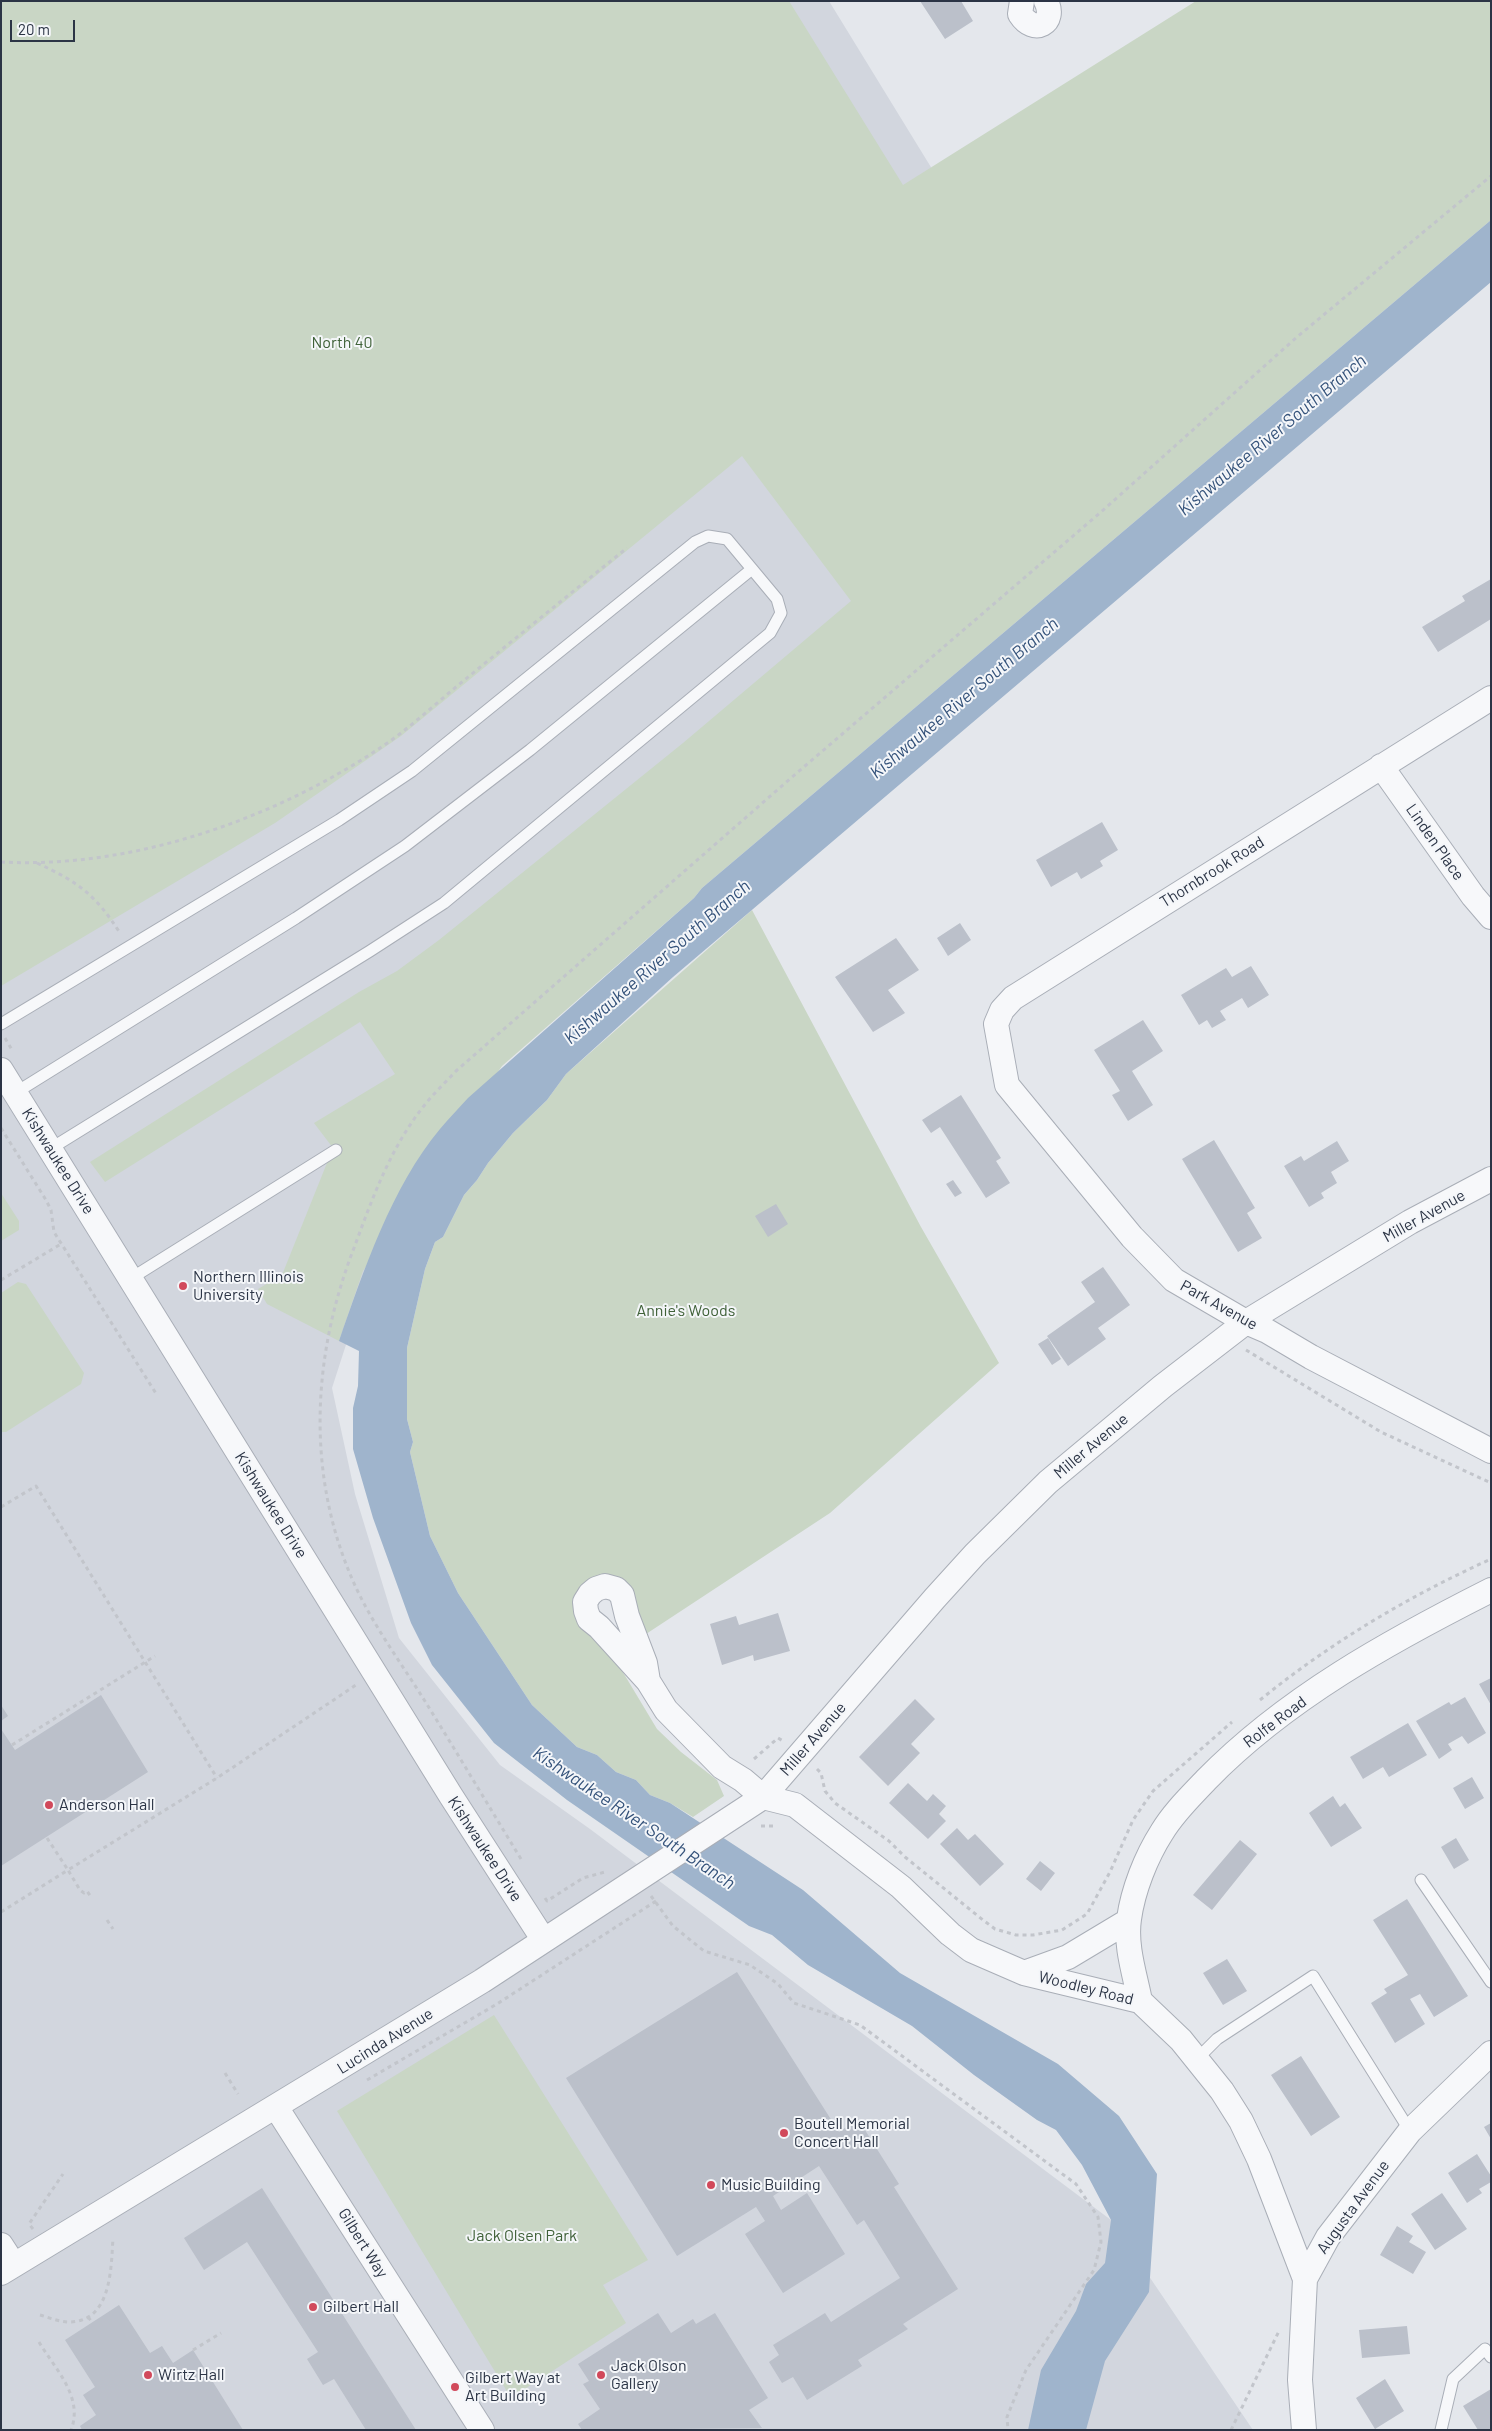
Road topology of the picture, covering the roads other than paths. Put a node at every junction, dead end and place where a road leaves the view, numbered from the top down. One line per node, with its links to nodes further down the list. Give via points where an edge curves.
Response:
1 (1022, 1): 2 (street, via 1020,14 1034,26 1048,20 1050,11)
2 (1046, 1)
3 (752, 569): 7 (lane, via 727,539 708,536 695,542 412,771 338,820); 10 (lane, via 530,750 405,846); 11 (lane, via 777,599 782,613 770,633 444,903)
4 (1491, 698): 5 (street, Thornbrook Road)
5 (1380, 766): 6 (street, Linden Place); 9 (street, Thornbrook Road, via 1013,998 1002,1010 996,1024)
6 (1491, 917)
7 (1, 1024)
8 (1, 1070): 10 (street, Kishwaukee Drive)
9 (1007, 1085): 15 (street, Park Avenue, via 1132,1237 1174,1280)
10 (15, 1093): 11 (street, Kishwaukee Drive)
11 (50, 1149): 14 (street, Kishwaukee Drive)
12 (336, 1150): 14 (lane)
13 (1491, 1178): 15 (street, Miller Avenue, via 1410,1222)
14 (130, 1279): 22 (street, Kishwaukee Drive)
15 (1246, 1322): 16 (street, Park Avenue); 19 (street, Miller Avenue, via 1162,1386 1042,1488 935,1598)
16 (1491, 1451)
17 (1491, 1590): 21 (street, Rolfe Road, via 1433,1619 1331,1680 1257,1733 1227,1759 1162,1831 1137,1887)
18 (648, 1681): 19 (street, via 666,1710 690,1736 722,1767)
19 (763, 1797): 22 (street, Lucinda Avenue); 23 (street, Woodley Road, via 795,1806 901,1887 957,1939 977,1953)
20 (1421, 1880): 24 (lane)
21 (1128, 1921): 23 (street, via 1068,1957); 25 (street, Rolfe Road, via 1128,1939)
22 (543, 1939): 28 (street, Lucinda Avenue, via 482,1981)
23 (1024, 1974): 25 (street, Woodley Road)
24 (1491, 1982)
25 (1140, 2001): 27 (street, Woodley Road)
26 (1491, 2053): 29 (street, Augusta Avenue)
27 (1198, 2059): 29 (lane, via 1217,2039 1313,1976); 32 (street, Woodley Road, via 1222,2091 1248,2136)
28 (276, 2107): 31 (street, Lucinda Avenue); 34 (street, Gilbert Way)
29 (1410, 2131): 32 (street, Augusta Avenue, via 1328,2236)
30 (1, 2245): 31 (street)
31 (7, 2269)
32 (1305, 2279): 35 (street, Augusta Avenue, via 1300,2380)
33 (1491, 2357): 36 (lane, via 1486,2348 1453,2379)
34 (482, 2430)
35 (1304, 2430)
36 (1441, 2430)

